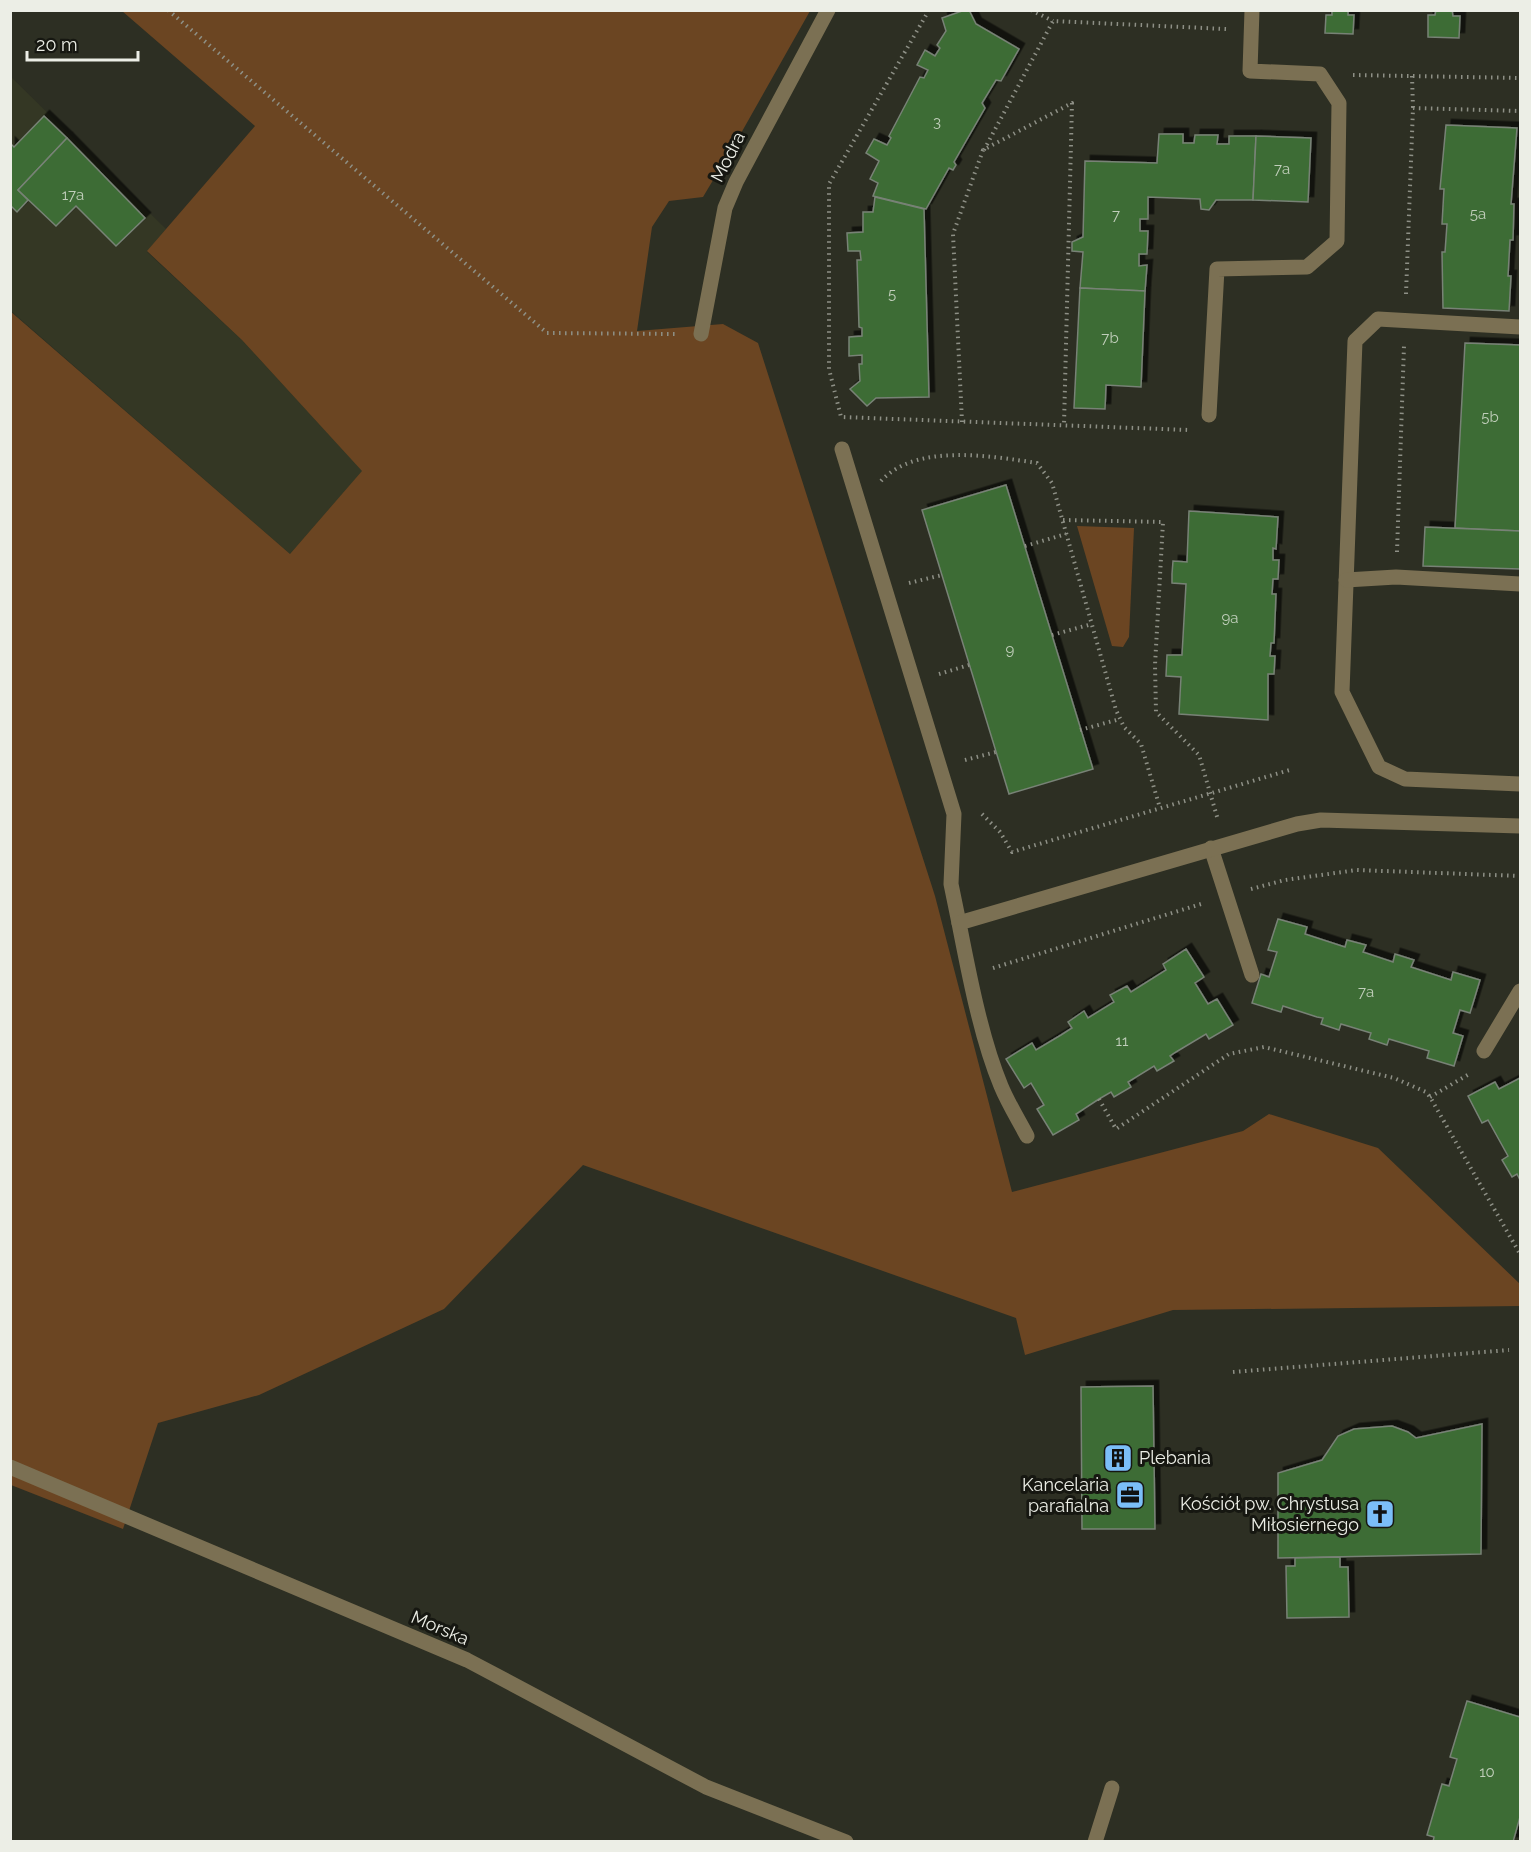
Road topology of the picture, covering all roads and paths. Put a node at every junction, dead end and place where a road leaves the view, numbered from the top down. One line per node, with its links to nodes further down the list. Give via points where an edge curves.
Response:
1 (168, 10): 14 (path, via 547,333)
2 (828, 10): 14 (street, Modra, via 725,208)
3 (929, 10): 16 (path, via 830,184 830,369 841,417)
4 (1030, 10): 6 (path)
5 (1252, 10): 7 (street)
6 (1053, 21): 7 (path); 12 (path)
7 (1251, 30): 8 (street, via 1250,71)
8 (1320, 74): 9 (path); 15 (street, via 1340,104 1336,241 1307,267 1216,269)
9 (1412, 76): 10 (path); 11 (path)
10 (1521, 78)
11 (1413, 108)
12 (983, 150): 16 (path, via 953,234); 17 (path, via 1072,104)
13 (1521, 327): 24 (street, via 1378,319 1355,341)
14 (701, 334)
15 (1209, 414): 17 (path, via 1207,431)
16 (962, 422): 17 (path)
17 (1064, 425)
18 (842, 449): 42 (street, via 954,814 951,884)
19 (877, 485): 20 (path, via 890,471 930,455 1036,463 1052,483)
20 (1063, 520): 21 (path); 37 (path, via 1163,522 1156,712 1199,755)
21 (1066, 534): 22 (path); 27 (path)
22 (1025, 546)
23 (942, 575): 26 (path)
24 (1346, 580): 25 (street, via 1396,577); 36 (street, via 1342,693 1379,767 1405,779)
25 (1521, 584)
26 (903, 585)
27 (1092, 624): 28 (path); 31 (path)
28 (1052, 635)
29 (969, 664): 30 (path)
30 (930, 676)
31 (1120, 719): 32 (path); 38 (path, via 1141,744)
32 (1080, 730)
33 (996, 752): 34 (path)
34 (956, 763)
35 (1293, 769): 37 (path)
36 (1521, 784)
37 (1208, 794): 38 (path); 41 (path)
38 (1160, 808): 39 (path, via 1012,852 1000,832)
39 (974, 809)
40 (1521, 826): 41 (street, via 1321,820)
41 (1219, 846): 42 (street); 43 (street)
42 (959, 923): 48 (street, via 994,1067)
43 (1252, 975)
44 (1521, 991): 45 (street)
45 (1484, 1051): 46 (path, via 1471,1073)
46 (1430, 1097): 47 (path, via 1394,1078 1264,1047 1229,1054 1116,1129); 49 (path)
47 (1099, 1099)
48 (1027, 1136)
49 (1521, 1254)
50 (1509, 1350): 51 (path)
51 (1233, 1372)
52 (10, 1467): 54 (street, Morska, via 467,1660 706,1787)
53 (1112, 1788): 55 (street)
54 (846, 1842)
55 (1095, 1842)

